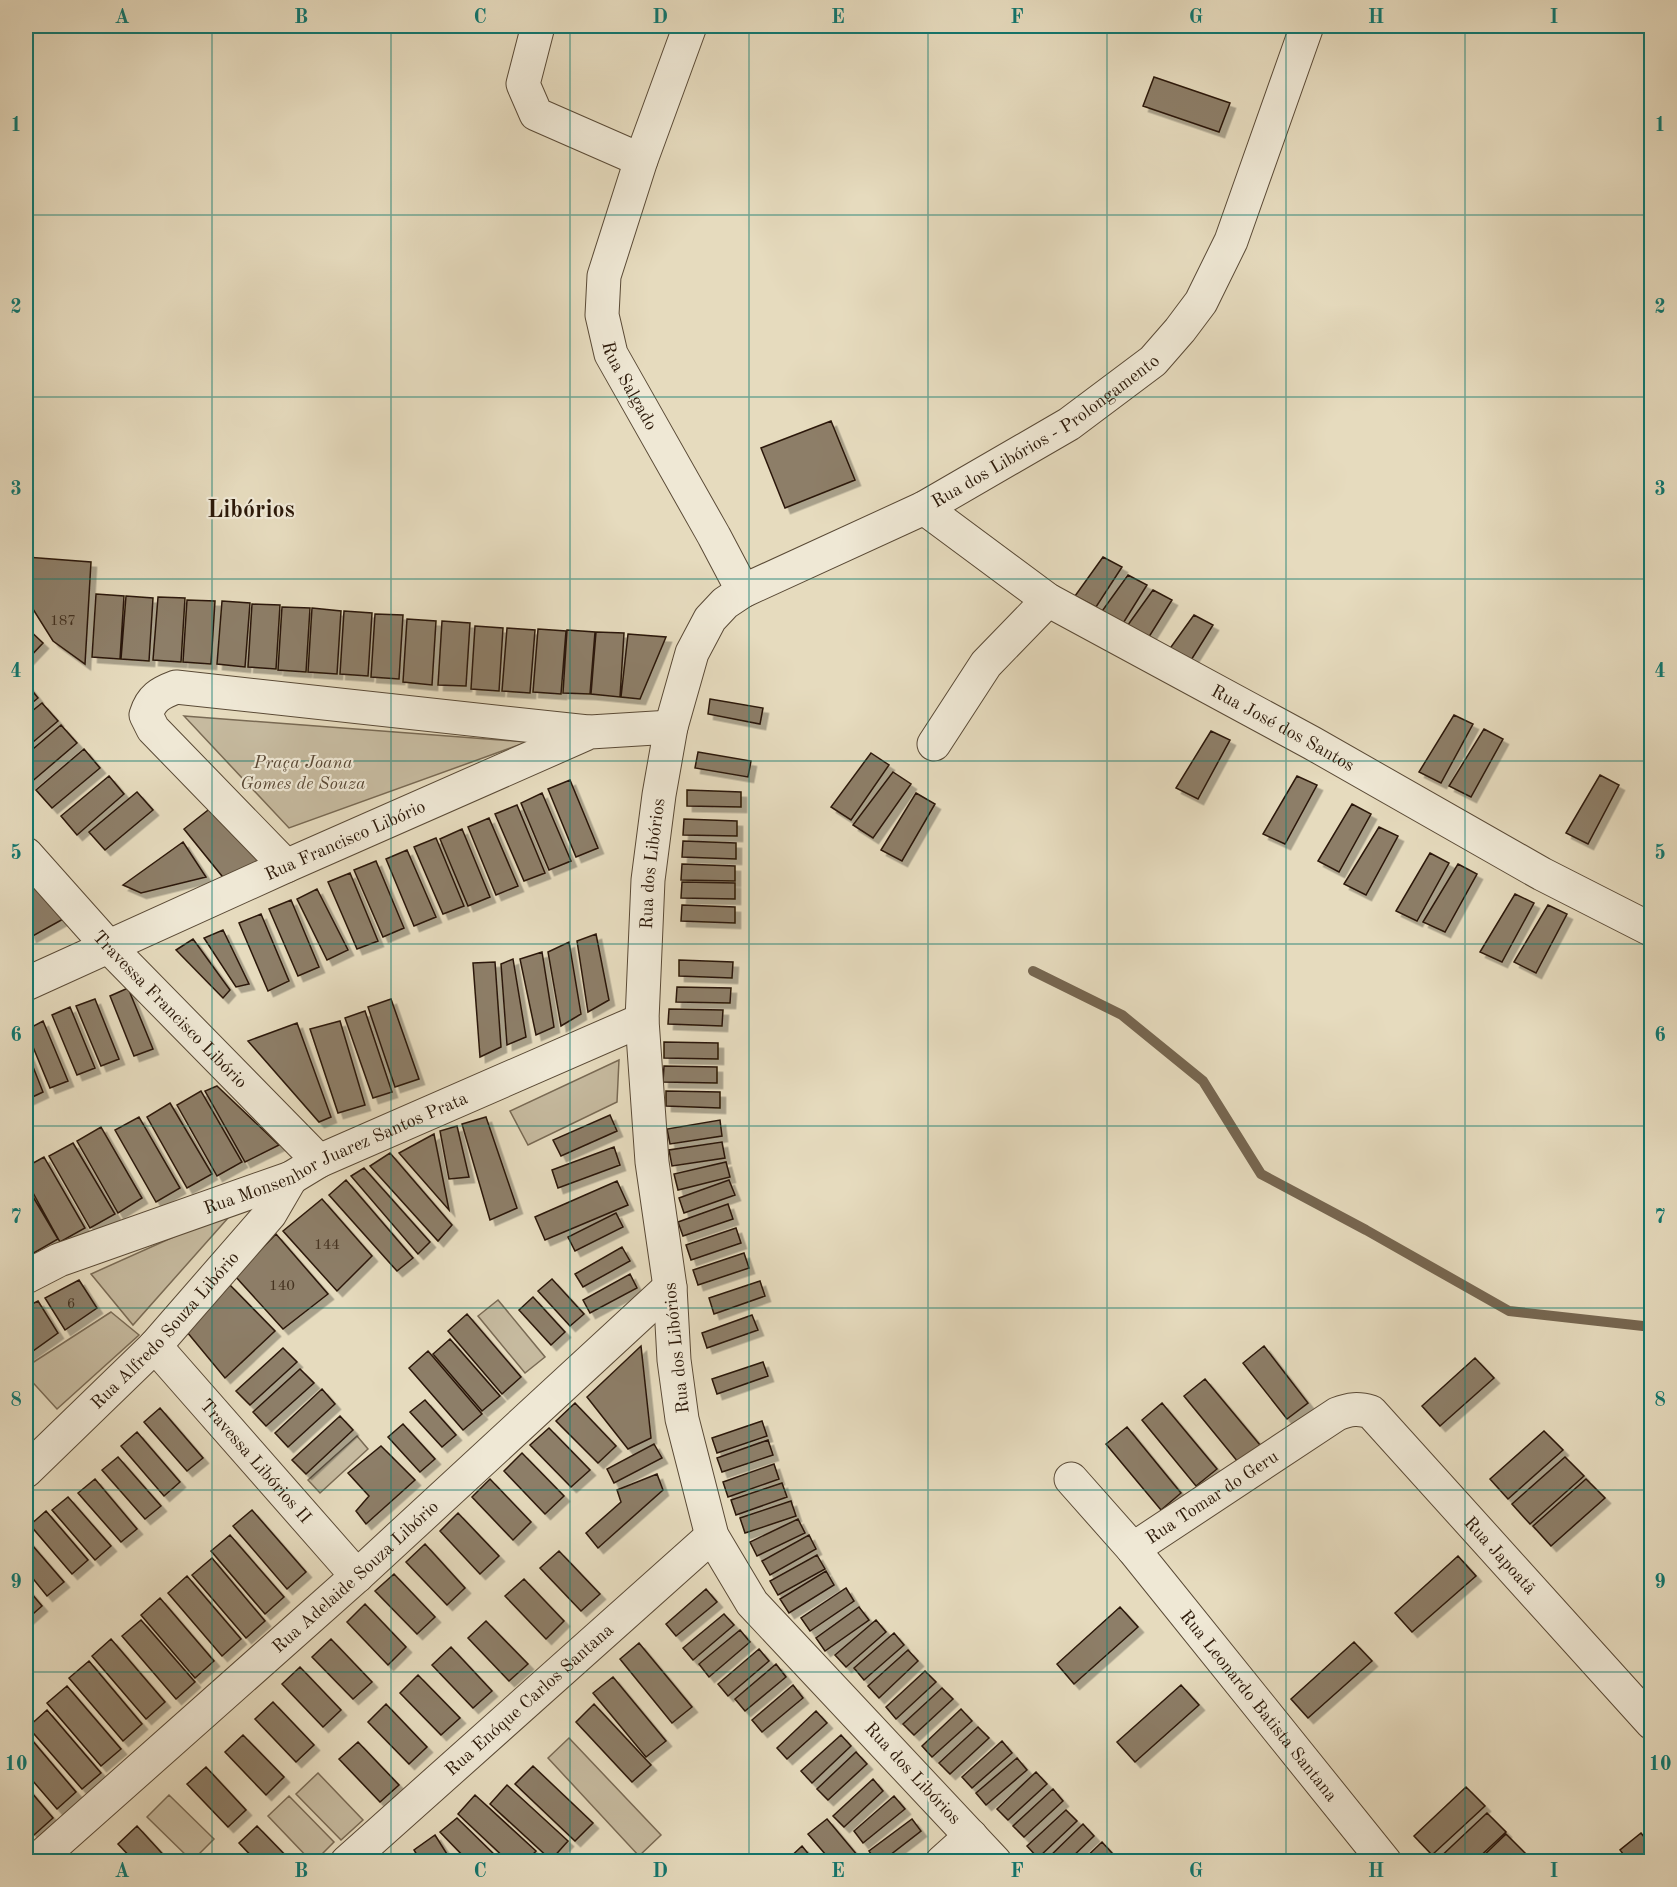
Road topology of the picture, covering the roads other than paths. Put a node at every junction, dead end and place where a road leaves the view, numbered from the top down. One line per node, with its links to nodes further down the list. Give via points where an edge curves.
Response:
1 (538, 26): 4 (street, via 523,84 536,114)
2 (690, 26): 4 (street, Rua Salgado)
3 (1307, 26): 5 (street, Rua dos Libórios - Prolongamento, via 1231,241 1201,302 1180,330 1153,361 1069,424)
4 (641, 160): 6 (street, Rua Salgado, via 604,276 602,315 611,354)
5 (924, 508): 6 (street, Rua dos Libórios - Prolongamento); 7 (street, Rua José dos Santos)
6 (743, 591): 8 (street, Rua dos Libórios - Prolongamento, via 710,620 692,653)
7 (1048, 600): 10 (street, via 986,664); 13 (street, Rua José dos Santos, via 1542,874)
8 (671, 727): 9 (street, Rua Francisco Libório); 16 (street, Rua dos Libórios, via 648,880)
9 (590, 732): 12 (street, Rua Francisco Libório); 12 (street, via 176,687 161,692 149,703 146,715 153,729)
10 (934, 744)
11 (26, 855): 14 (street, Travessa Francisco Libório)
12 (286, 866): 14 (street, Rua Francisco Libório)
13 (1652, 930)
14 (108, 946): 15 (street, Rua Francisco Libório); 17 (street, Travessa Francisco Libório)
15 (26, 984)
16 (642, 1020): 17 (street, Rua Monsenhor Juarez Santos Prata); 20 (street, Rua dos Libórios, via 652,1162)
17 (319, 1161): 18 (street, Rua Monsenhor Juarez Santos Prata)
18 (291, 1178): 19 (street, Rua Monsenhor Juarez Santos Prata, via 60,1260); 21 (street, Rua Alfredo Souza Libório, via 270,1214)
19 (26, 1277)
20 (670, 1287): 25 (street, Rua dos Libórios, via 682,1419); 27 (street, Rua Adelaide Souza Libório)
21 (155, 1346): 23 (street, Rua Alfredo Souza Libório); 27 (street, Travessa Libórios II)
22 (1337, 1414): 26 (street, Rua Tomar do Geru); 28 (street, Rua Japoatã, via 1350,1409 1371,1412)
23 (26, 1471)
24 (1071, 1479): 26 (street, Rua Tomar do Geru)
25 (712, 1536): 29 (street, Rua dos Libórios, via 752,1603); 31 (street, Rua Enóque Carlos Santana)
26 (1133, 1549): 34 (street, Rua Leonardo Batista Santana)
27 (357, 1576): 30 (street, Rua Adelaide Souza Libório)
28 (1652, 1723)
29 (971, 1836): 32 (street); 33 (street, Rua dos Libórios)
30 (35, 1862)
31 (347, 1862)
32 (942, 1862)
33 (995, 1862)
34 (1385, 1862)

